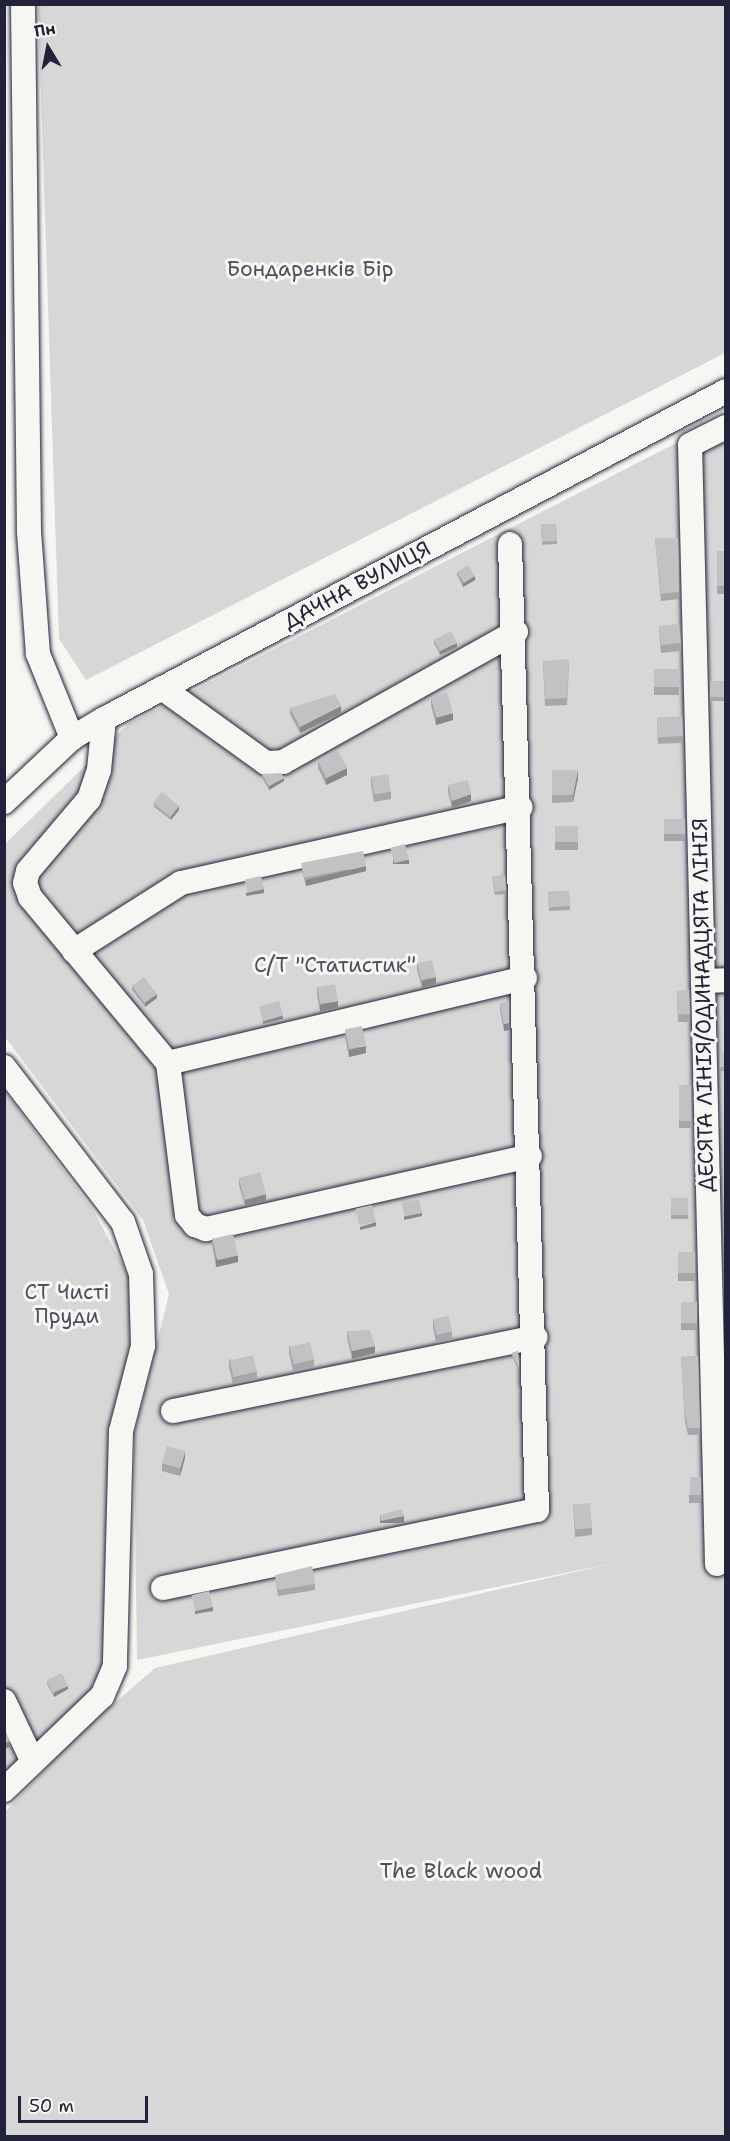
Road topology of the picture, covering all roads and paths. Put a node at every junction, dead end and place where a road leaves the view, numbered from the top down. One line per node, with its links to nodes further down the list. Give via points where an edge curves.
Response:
1 (23, 4): 8 (street, via 29,532 38,654)
2 (726, 391): 6 (street, ДАЧНА ВУЛИЦЯ)
3 (726, 427): 13 (street, ДЕСЯТА ЛІНІЯ/ОДИНАДЦЯТА ЛІНІЯ, via 690,445)
4 (510, 544): 5 (street)
5 (516, 632): 6 (street, via 283,762 266,763); 10 (street)
6 (162, 688): 7 (street, ДАЧНА ВУЛИЦЯ)
7 (104, 719): 8 (street, ДАЧНА ВУЛИЦЯ); 11 (street, via 99,770 89,799 28,871 25,883)
8 (72, 738): 9 (street, ДАЧНА ВУЛИЦЯ)
9 (4, 802)
10 (521, 807): 11 (street, via 181,883); 12 (street)
11 (74, 951): 14 (street)
12 (525, 978): 14 (street); 16 (street)
13 (714, 980): 19 (street, ДЕСЯТА ЛІНІЯ/ОДИНАДЦЯТА ЛІНІЯ)
14 (168, 1063): 16 (street, via 188,1215 206,1229)
15 (4, 1068): 22 (street, via 123,1222 141,1274 142,1346 121,1431 115,1666 102,1696)
16 (530, 1156): 17 (street)
17 (536, 1336): 18 (street); 20 (street, via 537,1510)
18 (173, 1411)
19 (717, 1564)
20 (163, 1588)
21 (4, 1701): 22 (street)
22 (32, 1760): 23 (street)
23 (4, 1790)

